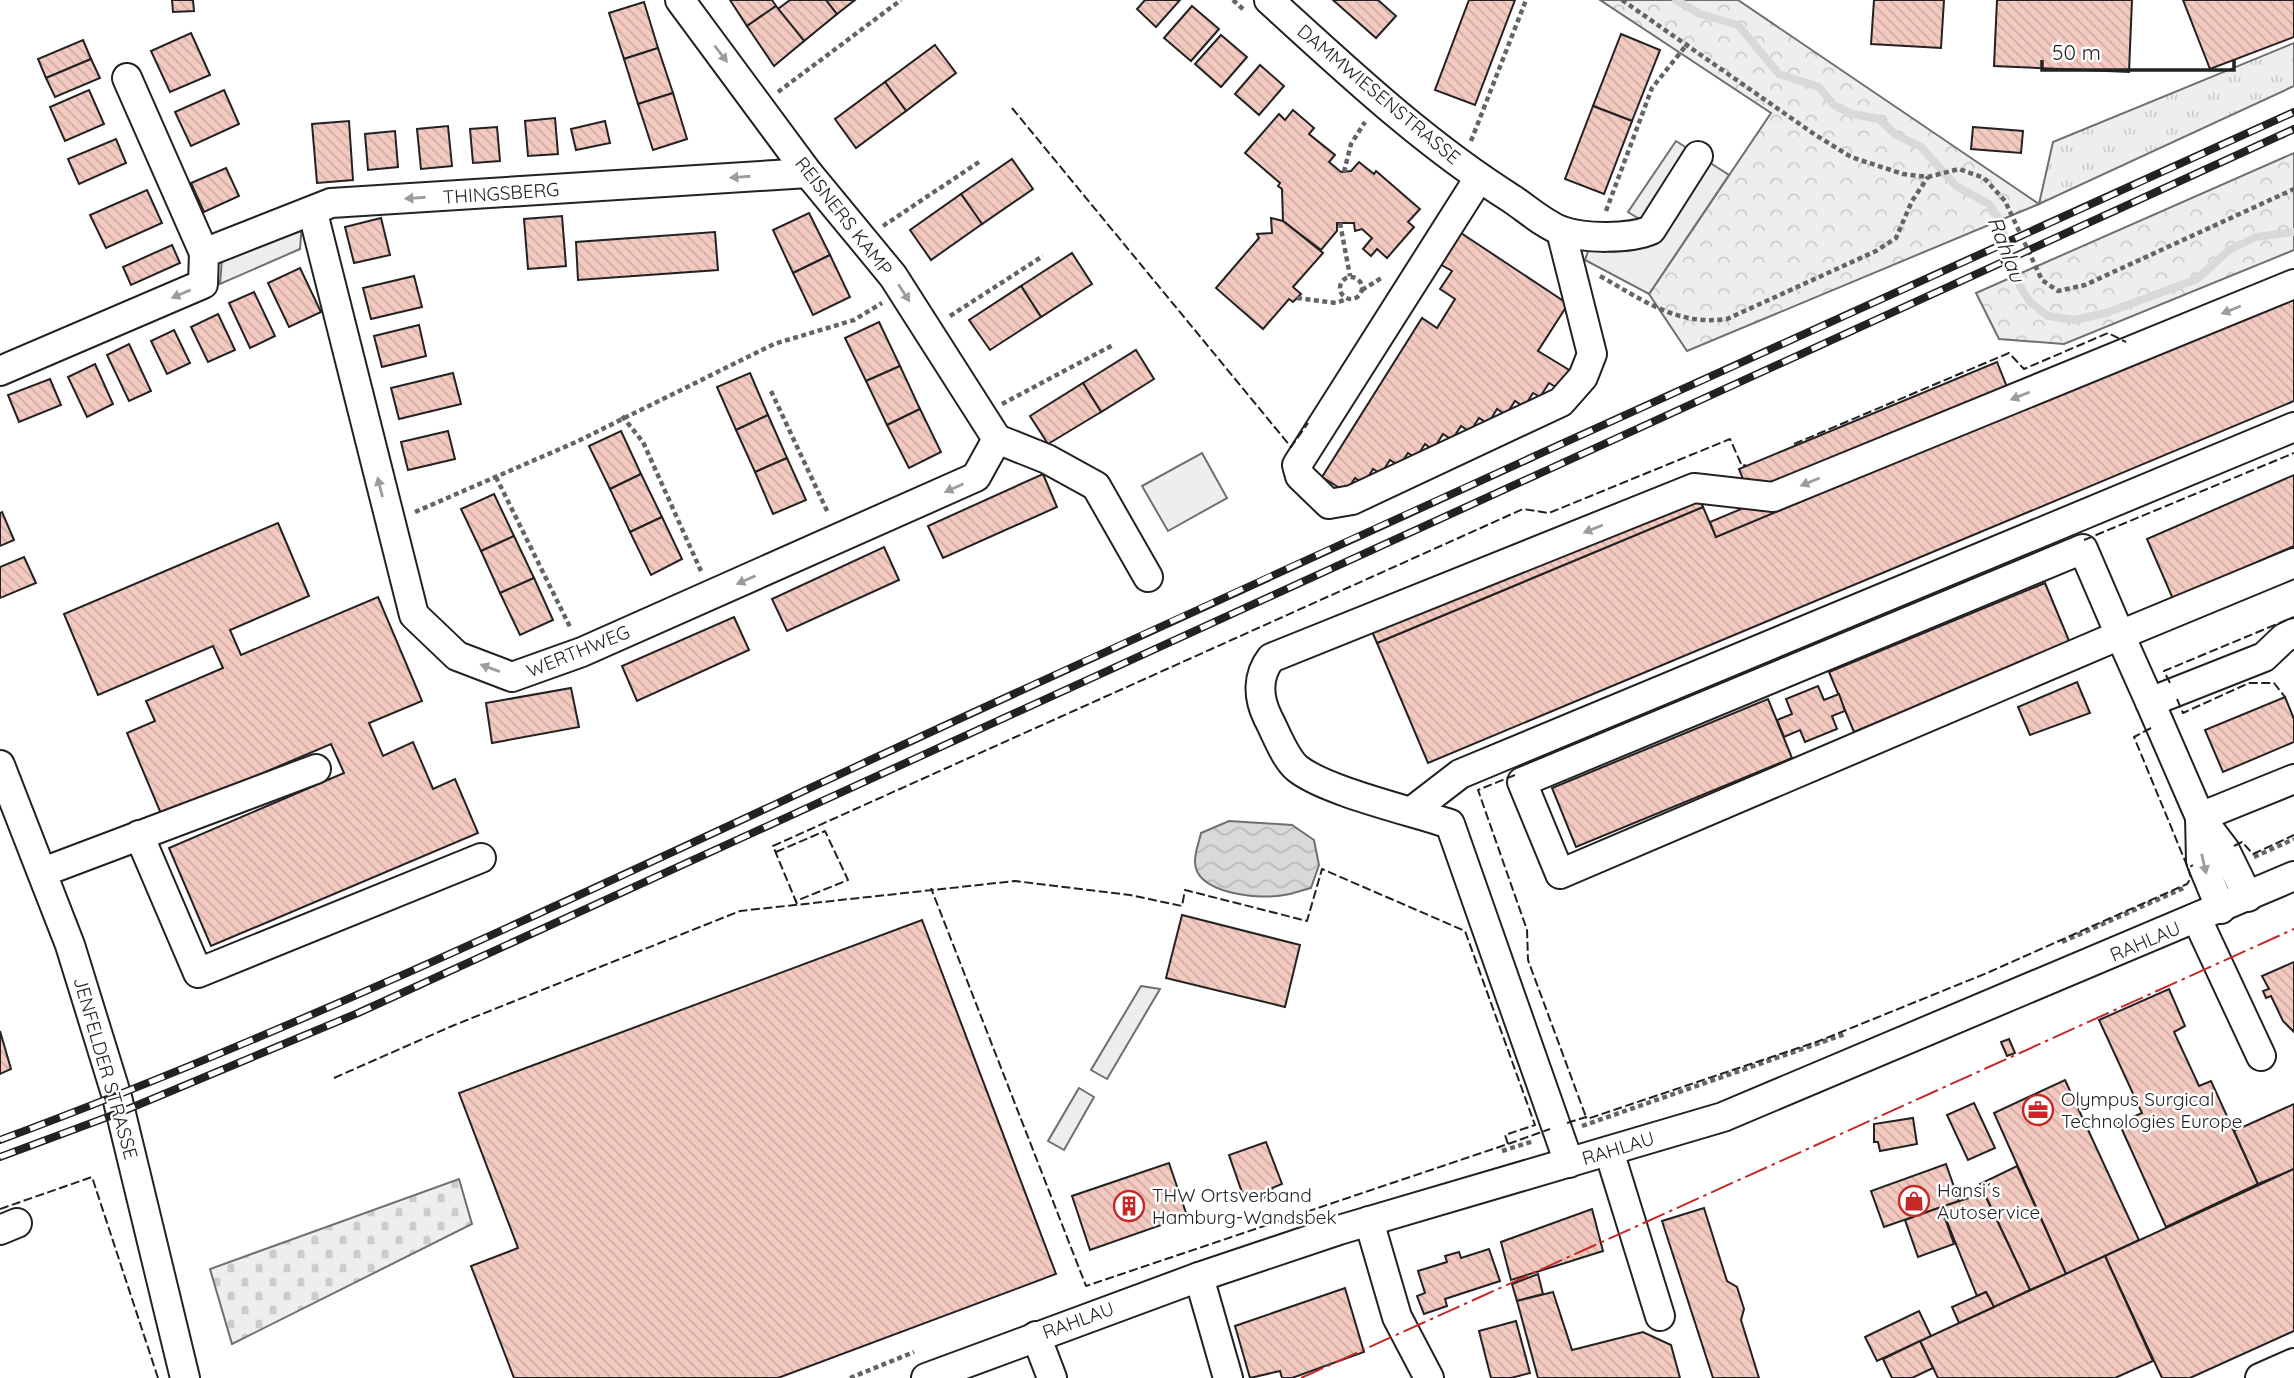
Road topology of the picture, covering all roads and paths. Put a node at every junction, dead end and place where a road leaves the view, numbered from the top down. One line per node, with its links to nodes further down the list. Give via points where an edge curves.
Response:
1 (680, 0): 8 (street, REISNERS KAMP, one-way to 8)
2 (901, 0): 8 (path)
3 (1269, 0): 12 (street, DAMMWIESENSTRASSE, via 1414,129)
4 (1526, 0): 12 (path)
5 (1622, 0): 6 (path)
6 (1688, 43): 15 (path, via 1851,157 1875,167); 19 (path, via 1652,88 1603,218)
7 (127, 78): 22 (street)
8 (761, 105): 14 (street, REISNERS KAMP)
9 (1365, 122): 13 (path, via 1351,144)
10 (1698, 156): 19 (street, via 1651,230)
11 (979, 162): 20 (path)
12 (1471, 171): 21 (street, DAMMWIESENSTRASSE); 21 (street, via 1297,465 1300,475 1329,504 1352,500 1561,402 1583,377 1592,354)
13 (1344, 172)
14 (808, 173): 17 (street, THINGSBERG, one-way to 17, via 331,204); 20 (street, REISNERS KAMP)
15 (1928, 177): 16 (path, via 1959,169 1984,178 2000,194 2042,280 2058,290 2085,285); 21 (path, via 1896,238 1727,319 1705,322 1668,314)
16 (2294, 189)
17 (313, 213): 22 (street, THINGSBERG); 38 (street, WERTHWEG, one-way to 17)
18 (1340, 223): 24 (path)
19 (1603, 236): 21 (street)
20 (863, 240): 26 (street, REISNERS KAMP)
21 (1565, 244)
22 (204, 253): 31 (street, one-way to 31, via 203,284)
23 (1044, 256): 29 (path)
24 (1350, 276): 28 (path, via 1339,286); 28 (path, via 1359,280 1362,290 1358,297)
25 (2294, 284): 50 (street, one-way to 50, via 1773,497 1694,488 1271,658 1259,688 1264,711 1296,768 1321,782)
26 (902, 290): 29 (street, REISNERS KAMP, one-way to 29); 34 (path, via 854,320 774,344)
27 (1297, 298): 28 (path, via 1336,303)
28 (1347, 299)
29 (928, 331): 33 (street, REISNERS KAMP)
30 (1113, 345): 33 (path)
31 (0, 371)
32 (771, 391): 39 (path)
33 (982, 415): 36 (street, REISNERS KAMP)
34 (622, 416): 37 (path); 42 (path, via 643,442)
35 (2294, 427): 50 (street, via 1460,774)
36 (997, 439): 39 (street, WERTHWEG, one-way to 39, via 976,477); 41 (street, via 1096,486)
37 (496, 477): 38 (path); 45 (path)
38 (389, 523): 45 (street, WERTHWEG, one-way to 38, via 512,677 457,656 414,615)
39 (839, 537): 42 (street, WERTHWEG, one-way to 42)
40 (2294, 563): 44 (street)
41 (1148, 577)
42 (712, 595): 45 (street, WERTHWEG)
43 (2294, 634): 46 (street, via 2264,657)
44 (2120, 635): 44 (street, via 1560,874 1522,782 2083,549); 46 (street)
45 (582, 652)
46 (2150, 702): 51 (street)
47 (0, 765): 54 (street, JENFELDER STRASSE)
48 (316, 769): 52 (street)
49 (2294, 779): 51 (street)
50 (1412, 811): 60 (street, via 1450,824)
51 (2200, 817): 56 (street, via 2225,850); 57 (street, one-way to 57)
52 (139, 835): 53 (street, via 198,973); 54 (street)
53 (481, 858)
54 (43, 872): 66 (street, JENFELDER STRASSE, via 121,1112)
55 (2294, 876): 56 (street, RAHLAU)
56 (2248, 897): 57 (street, RAHLAU)
57 (2209, 914): 58 (street); 59 (street, RAHLAU, via 1723,1117)
58 (2261, 1056)
59 (1609, 1151): 60 (street, RAHLAU); 63 (street)
60 (1569, 1163): 61 (street, RAHLAU)
61 (1369, 1221): 62 (street, RAHLAU); 70 (street, via 1397,1317)
62 (1199, 1277): 64 (street, RAHLAU); 69 (street)
63 (1660, 1316)
64 (1036, 1336): 67 (street, RAHLAU); 68 (street)
65 (2294, 1363): 71 (street)
66 (185, 1378)
67 (926, 1378)
68 (1052, 1378)
69 (1228, 1378)
70 (1429, 1378)
71 (2260, 1378)

